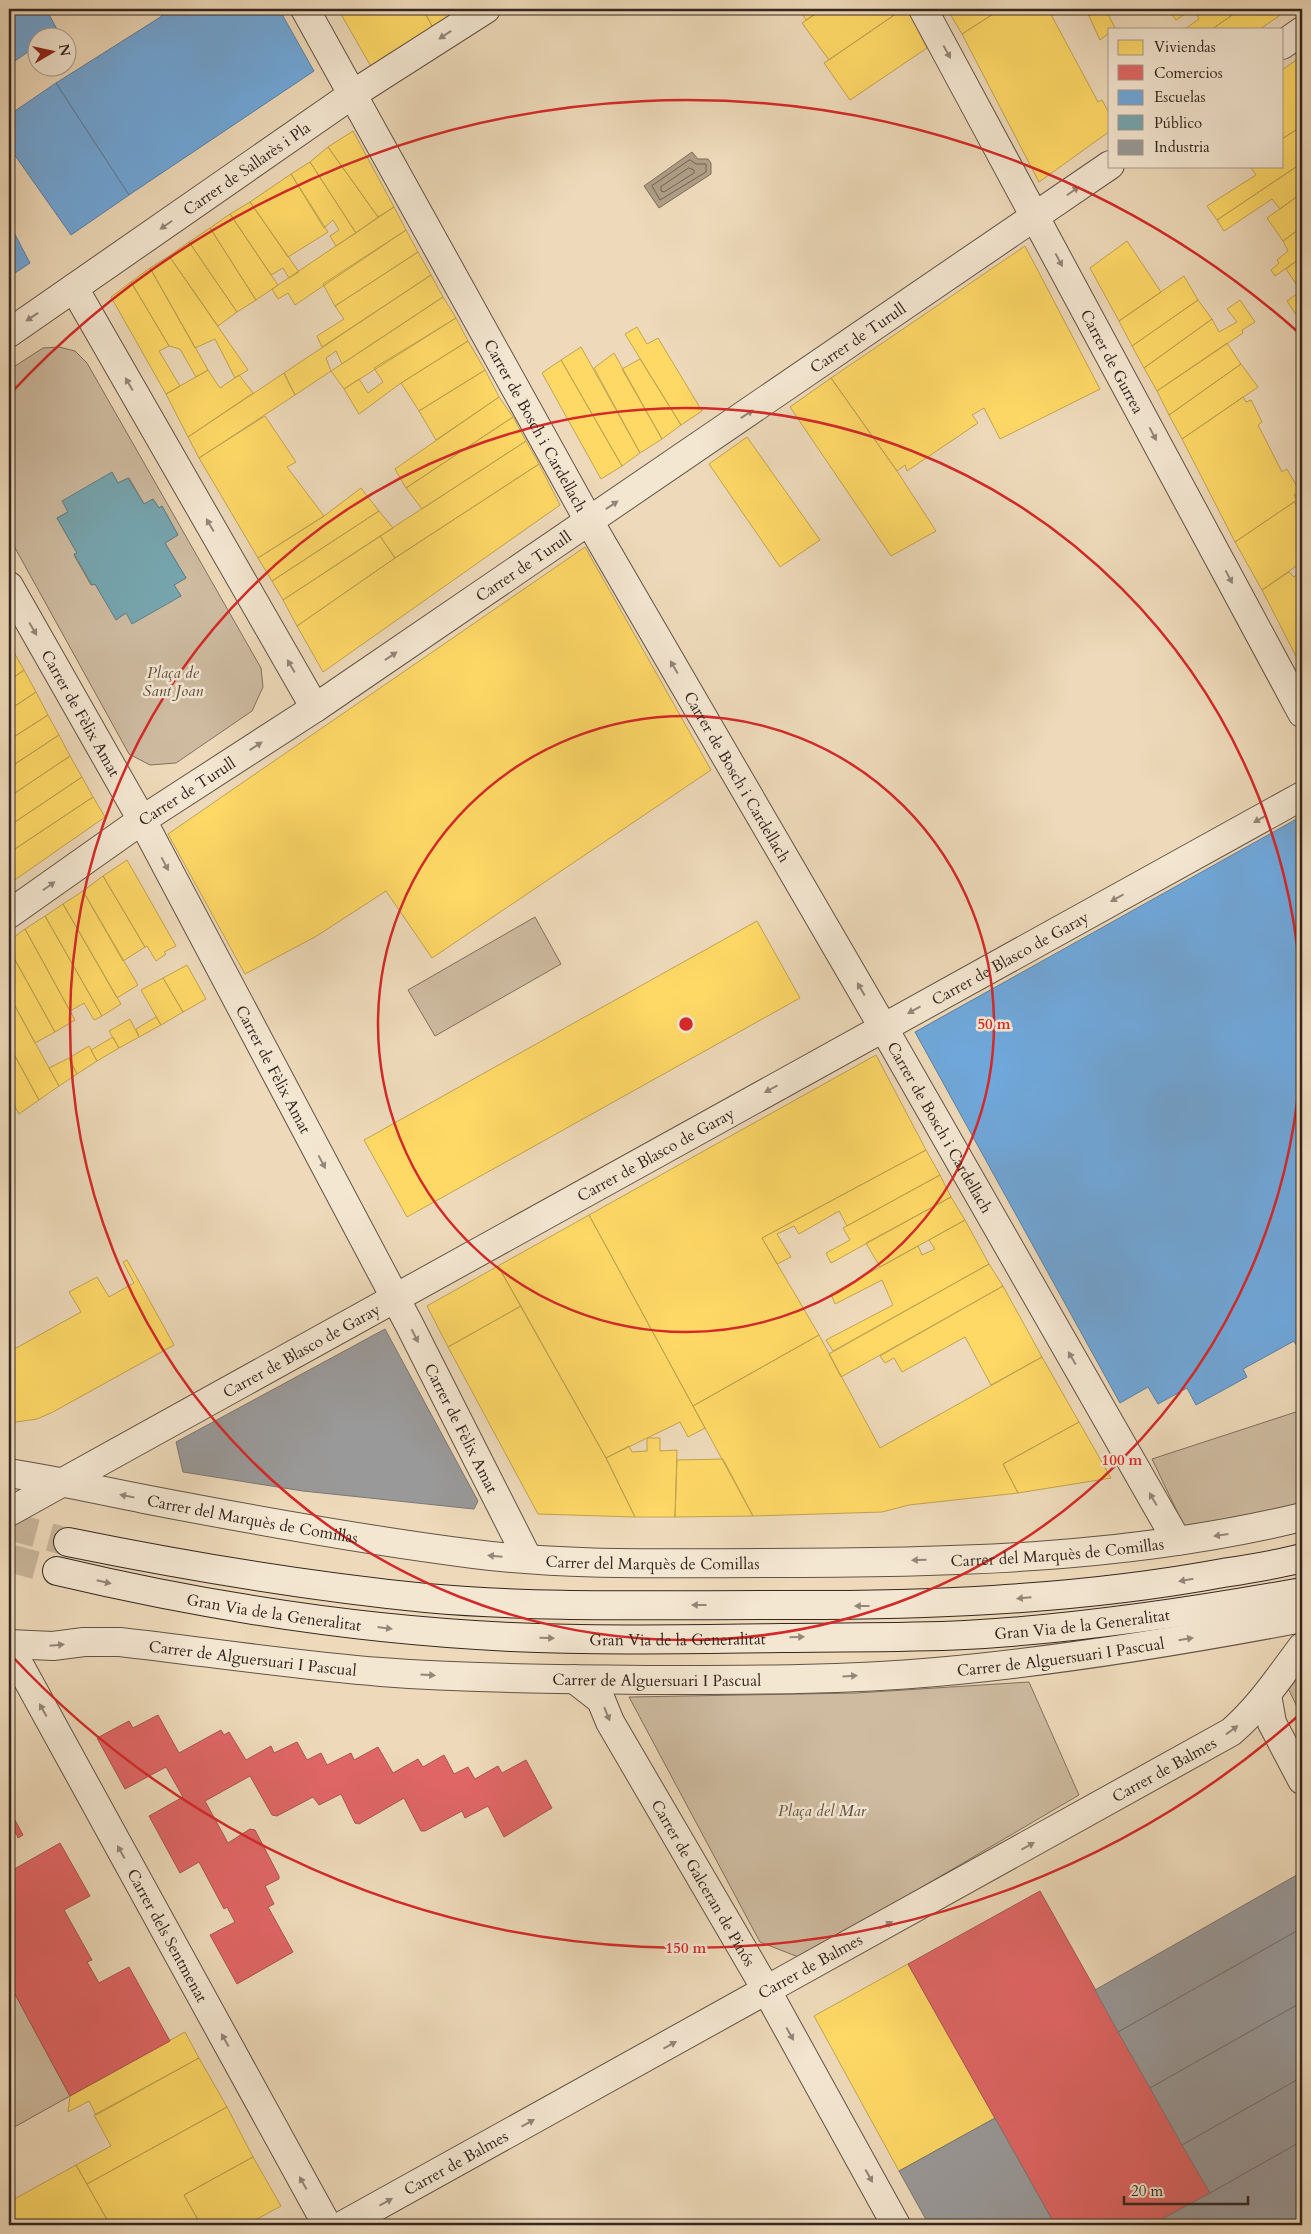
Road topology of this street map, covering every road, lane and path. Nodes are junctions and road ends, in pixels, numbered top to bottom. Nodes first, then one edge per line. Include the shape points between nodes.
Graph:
1 (305, 9) edge
2 (486, 9) edge
3 (923, 9) edge
4 (1302, 31) edge
5 (1284, 44) edge
6 (353, 94) junction
7 (1108, 166) edge
8 (1036, 217) junction
9 (74, 288) junction
10 (9, 333) edge
11 (589, 521) junction
12 (9, 586) edge
13 (315, 708) junction
14 (1302, 713) edge
15 (1302, 796) edge
16 (142, 820) junction
17 (9, 914) edge
18 (883, 1027) junction
19 (395, 1298) junction
20 (9, 1473) edge
21 (64, 1481) junction
22 (9, 1512) edge
23 (1302, 1517) edge
24 (1302, 1523) edge
25 (1249, 1530) junction
26 (1177, 1541) junction
27 (68, 1542) tunnel mouth
28 (1302, 1558) edge
29 (528, 1559) junction
30 (56, 1571) tunnel mouth
31 (1302, 1592) edge
32 (1302, 1618) edge
33 (9, 1645) edge
34 (1302, 1647) edge
35 (574, 1680) junction
36 (1267, 1695) junction
37 (1302, 1780) edge
38 (767, 1991) junction
39 (327, 2225) edge
40 (343, 2225) edge
41 (896, 2225) edge

1 - 6 street, Carrer de Bosch i Cardellach
2 -> 6 street, Carrer de Sallarès i Pla
3 -> 8 street, Carrer de Gurrea
4 - 5 street
6 -> 9 street, Carrer de Sallarès i Pla
6 - 11 street, Carrer de Bosch i Cardellach
8 -> 7 street, Carrer de Turull
11 -> 8 street, Carrer de Turull
8 -> 14 street, Carrer de Gurrea
9 -> 10 street, Carrer de Sallarès i Pla
13 -> 9 street
13 -> 11 street, Carrer de Turull
18 -> 11 street, Carrer de Bosch i Cardellach
12 -> 16 street, Carrer de Fèlix Amat
16 -> 13 street, Carrer de Turull
15 -> 18 street, Carrer de Blasco de Garay
17 -> 16 street, Carrer de Turull
16 -> 19 street, Carrer de Fèlix Amat
18 -> 19 street, Carrer de Blasco de Garay
26 -> 18 street, Carrer de Bosch i Cardellach
19 - 21 street, Carrer de Blasco de Garay
19 -> 29 street, Carrer de Fèlix Amat
20 - 21 street, Carrer del Marquès de Comillas
21 - 22 street, Carrer de Blasco de Garay
29 -> 21 street, Carrer del Marquès de Comillas via 300,1528
23 - 25 street, Carrer del Marquès de Comillas
24 - 25 street
25 -> 26 street, Carrer del Marquès de Comillas
26 -> 29 street, Carrer del Marquès de Comillas via 1017,1558 597,1564
28 -> 27 street, Gran Via de la Generalitat via 1153,1586 982,1601 867,1606 638,1605 428,1598 315,1585
30 -> 31 street, Gran Via de la Generalitat via 119,1586 316,1618 390,1628 541,1638 667,1640 964,1635 1199,1610
35 -> 32 street, Carrer de Alguersuari I Pascual via 770,1680 935,1672 1058,1658
33 -> 35 street, Carrer de Alguersuari I Pascual via 120,1642 378,1672
39 -> 33 street, Carrer dels Sentmenat
34 - 36 street, Carrer de Balmes
35 -> 38 street, Carrer de Galceran de Pinós via 601,1700 610,1722
36 - 37 street via 1272,1723
38 -> 36 street, Carrer de Balmes via 1232,1732
40 -> 38 street, Carrer de Balmes
38 -> 41 street, Carrer de Galceran de Pinós

